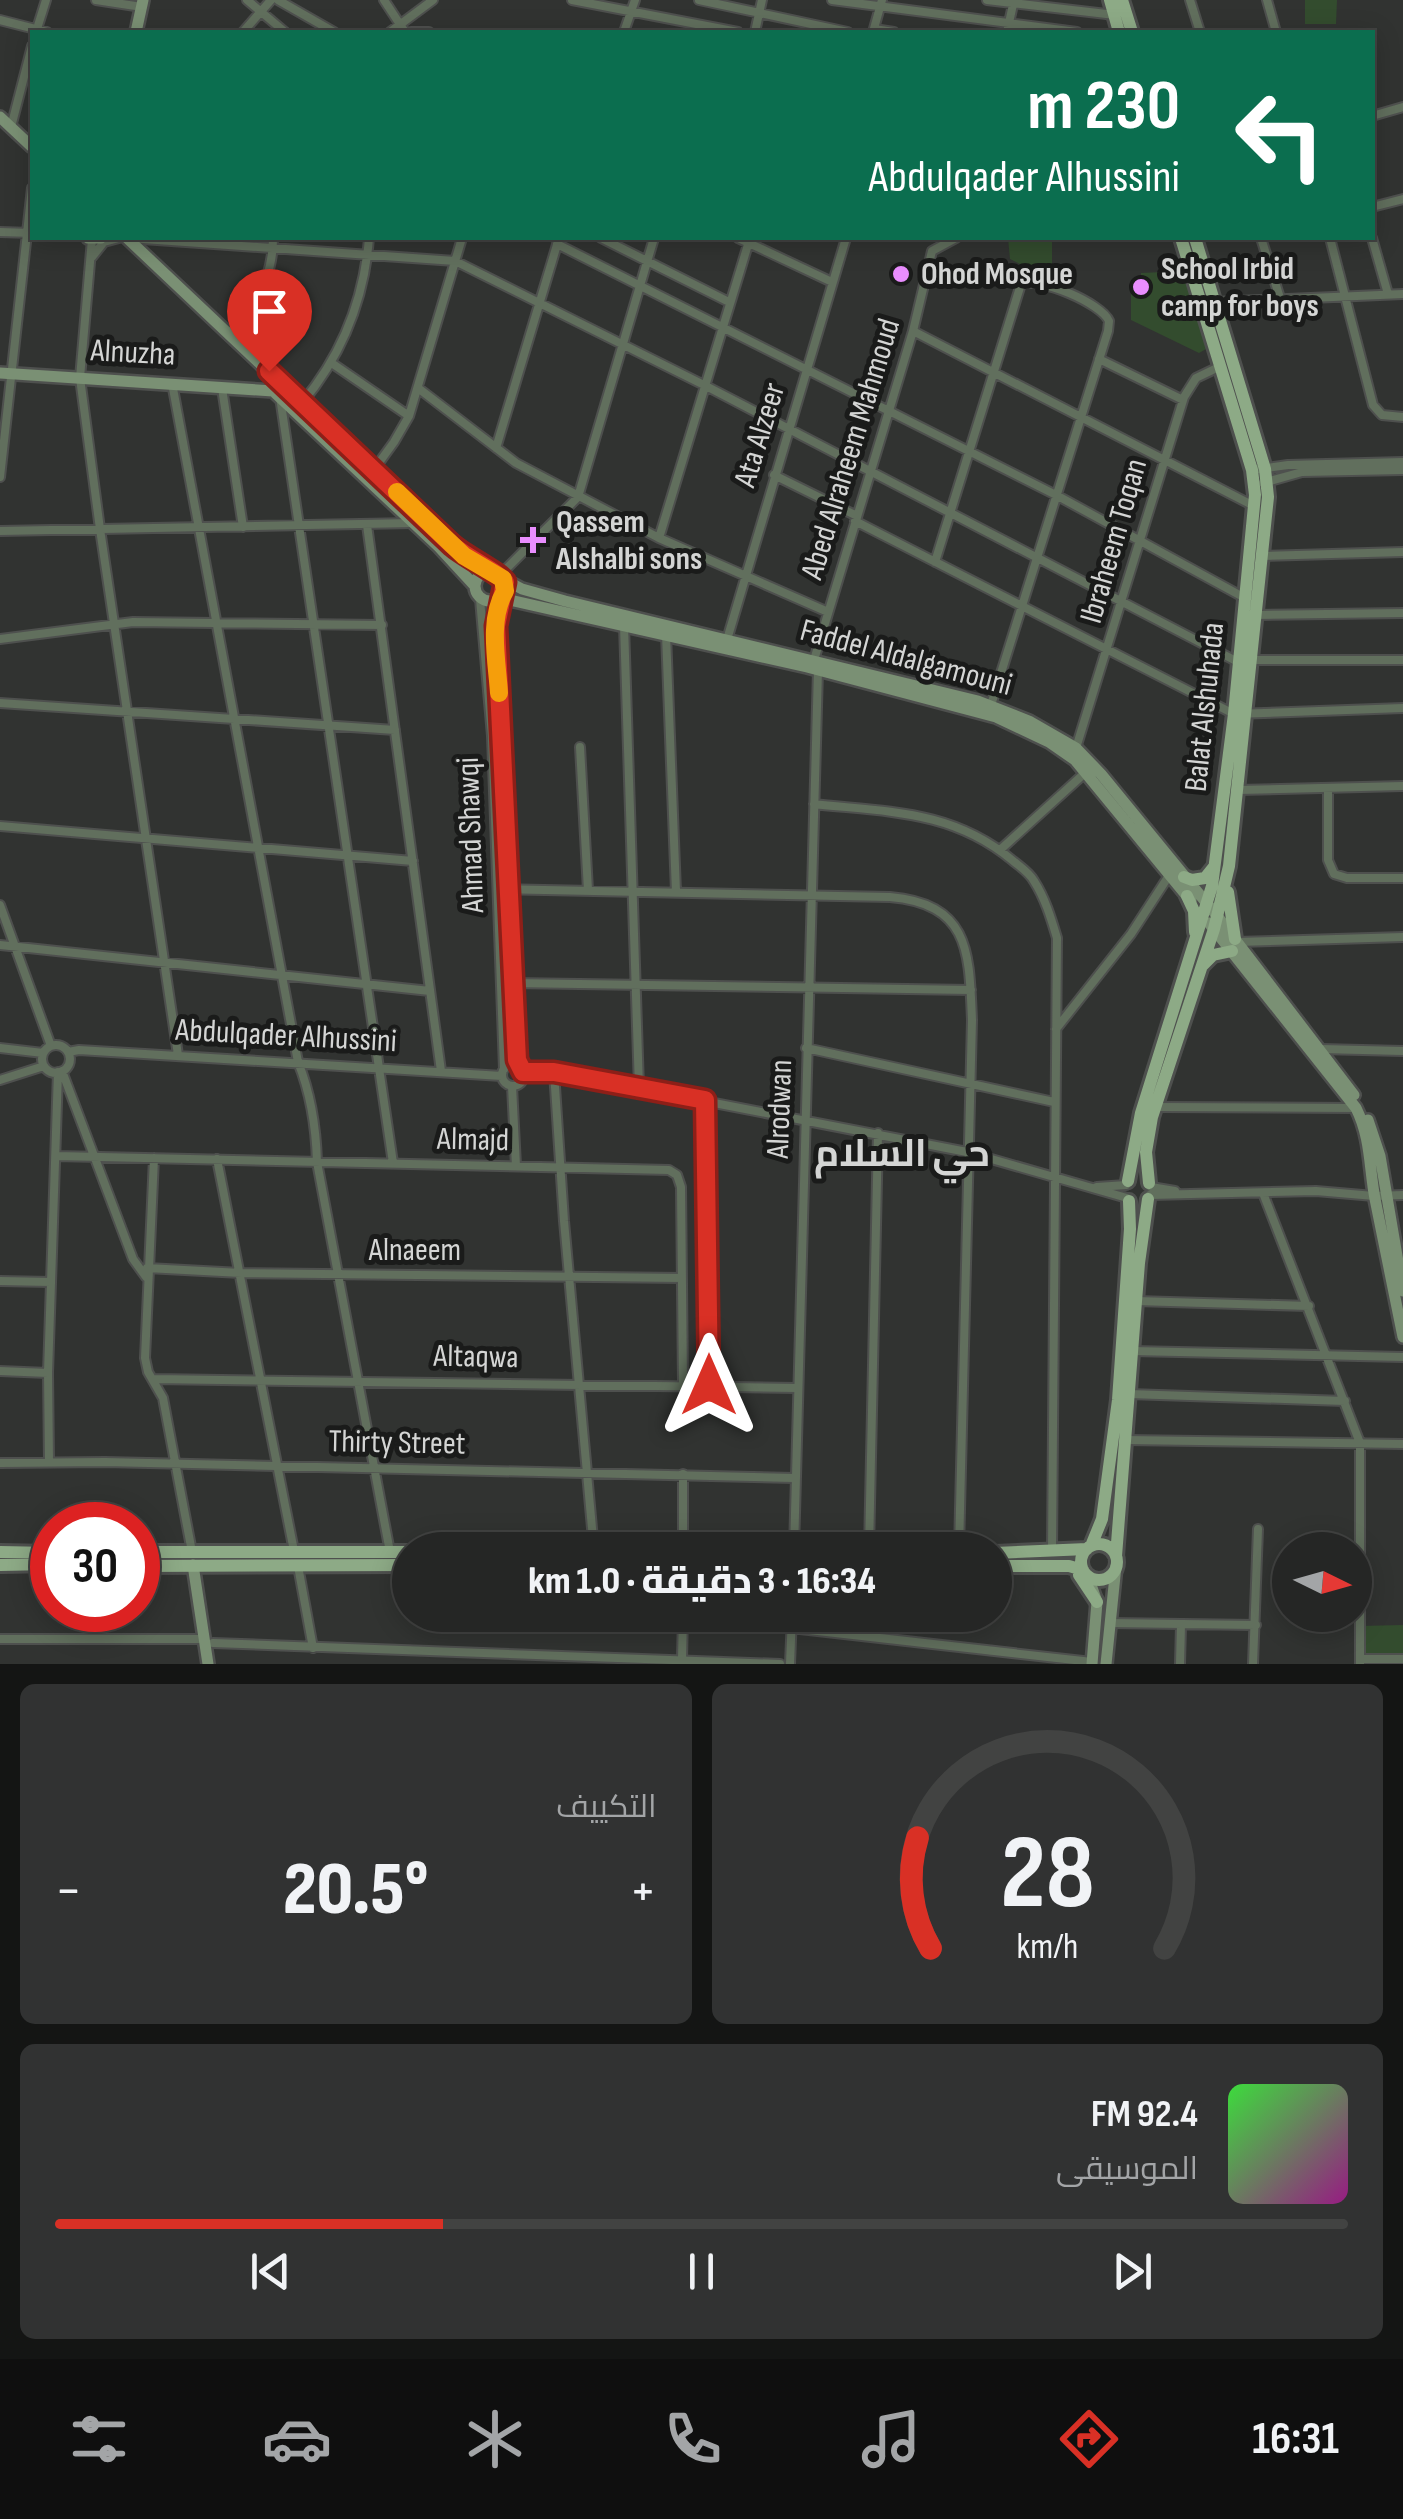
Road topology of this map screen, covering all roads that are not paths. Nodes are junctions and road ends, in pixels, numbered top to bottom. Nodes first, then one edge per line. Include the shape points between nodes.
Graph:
1 (46, 0) edge
2 (96, 0) edge
3 (246, 0) edge
4 (275, 0) edge
5 (384, 0) edge
6 (433, 0) edge
7 (572, 0) edge
8 (635, 0) edge
9 (699, 0) edge
10 (762, 0) edge
11 (832, 0) edge
12 (987, 0) edge
13 (1190, 0) edge
14 (1268, 0) edge
15 (1013, 2) edge
16 (881, 3) edge
17 (142, 4) edge
18 (1121, 4) edge
19 (262, 10) junction
20 (631, 12) junction
21 (759, 12) junction
22 (0, 20) edge
23 (1009, 22) junction
24 (33, 30) edge
25 (36, 30) edge
26 (136, 30) edge
27 (245, 30) edge
28 (283, 30) edge
29 (330, 30) edge
30 (406, 30) edge
31 (624, 30) edge
32 (727, 30) edge
33 (754, 30) edge
34 (839, 30) edge
35 (874, 30) edge
36 (1007, 30) edge
37 (1063, 30) edge
38 (1119, 30) edge
39 (1131, 30) edge
40 (1199, 30) edge
41 (1276, 30) edge
42 (30, 65) edge
43 (20, 100) junction
44 (30, 103) edge
45 (1403, 108) edge
46 (1375, 115) edge
47 (0, 116) edge
48 (12, 127) junction
49 (30, 145) edge
50 (1403, 199) edge
51 (1375, 206) edge
52 (0, 232) edge
53 (29, 233) edge
54 (90, 240) edge
55 (114, 240) edge
56 (127, 240) edge
57 (150, 240) edge
58 (196, 240) edge
59 (369, 240) edge
60 (461, 240) edge
61 (605, 240) edge
62 (653, 240) edge
63 (749, 240) edge
64 (845, 240) edge
65 (952, 240) edge
66 (1182, 240) edge
67 (1196, 240) edge
68 (1263, 240) edge
69 (1331, 240) edge
70 (1373, 240) edge
71 (163, 241) junction
72 (558, 241) edge
73 (273, 242) edge
74 (368, 253) junction
75 (146, 255) junction
76 (90, 260) junction
77 (456, 261) junction
78 (647, 262) junction
79 (832, 282) junction
80 (640, 285) junction
81 (1388, 294) junction
82 (1403, 294) edge
83 (1346, 295) junction
84 (1280, 298) junction
85 (729, 302) junction
86 (1215, 302) junction
87 (538, 303) junction
88 (721, 328) junction
89 (913, 330) junction
90 (227, 334) junction
91 (622, 345) junction
92 (1099, 359) junction
93 (332, 364) junction
94 (1221, 366) junction
95 (806, 368) junction
96 (269, 371) junction
97 (6, 373) edge
98 (994, 374) junction
99 (80, 378) junction
100 (172, 383) junction
101 (704, 385) junction
102 (222, 386) junction
103 (418, 388) junction
104 (264, 389) junction
105 (280, 397) junction
106 (1182, 400) junction
107 (302, 403) junction
108 (888, 413) junction
109 (409, 416) junction
110 (1403, 417) edge
111 (1080, 419) junction
112 (788, 428) junction
113 (496, 448) junction
114 (970, 452) junction
115 (1164, 459) junction
116 (1403, 462) edge
117 (1403, 470) edge
118 (373, 471) junction
119 (871, 472) junction
120 (774, 475) junction
121 (1259, 476) junction
122 (0, 478) edge
123 (1056, 496) junction
124 (578, 497) junction
125 (1254, 506) junction
126 (951, 512) junction
127 (856, 519) junction
128 (414, 523) junction
129 (367, 525) junction
130 (243, 527) junction
131 (298, 527) junction
132 (199, 528) junction
133 (100, 529) junction
134 (0, 531) edge
135 (659, 538) junction
136 (1141, 544) junction
137 (1403, 552) edge
138 (1036, 556) junction
139 (1262, 556) junction
140 (935, 562) junction
141 (497, 575) junction
142 (744, 576) junction
143 (474, 585) junction
144 (480, 598) junction
145 (500, 598) junction
146 (1245, 598) junction
147 (1122, 603) junction
148 (1021, 605) junction
149 (828, 612) junction
150 (1403, 613) edge
151 (1256, 614) junction
152 (217, 622) junction
153 (114, 624) junction
154 (312, 624) junction
155 (624, 624) junction
156 (382, 625) junction
157 (666, 634) junction
158 (0, 639) edge
159 (726, 643) junction
160 (1108, 650) junction
161 (1403, 660) edge
162 (1244, 661) junction
163 (816, 664) junction
164 (0, 702) edge
165 (991, 705) junction
166 (1403, 708) edge
167 (127, 713) junction
168 (1239, 714) junction
169 (236, 720) junction
170 (326, 726) junction
171 (395, 730) junction
172 (580, 747) dead end
173 (1076, 748) junction
174 (1086, 772) junction
175 (1403, 786) edge
176 (1238, 790) junction
177 (1328, 790) junction
178 (814, 804) junction
179 (0, 826) edge
180 (146, 840) junction
181 (259, 849) junction
182 (1000, 850) junction
183 (347, 858) junction
184 (412, 862) junction
185 (1222, 864) junction
186 (1177, 875) junction
187 (1403, 878) edge
188 (503, 889) junction
189 (588, 890) junction
190 (633, 891) junction
191 (676, 892) junction
192 (810, 896) junction
193 (1188, 896) junction
194 (0, 905) edge
195 (1211, 918) junction
196 (1403, 937) edge
197 (1234, 944) junction
198 (0, 945) edge
199 (15, 947) junction
200 (166, 964) junction
201 (1195, 966) junction
202 (282, 977) junction
203 (512, 983) junction
204 (366, 985) junction
205 (636, 985) junction
206 (808, 988) junction
207 (970, 990) junction
208 (430, 991) junction
209 (1056, 1029) junction
210 (51, 1046) junction
211 (0, 1048) edge
212 (806, 1048) junction
213 (1321, 1049) junction
214 (1403, 1050) edge
215 (68, 1052) junction
216 (43, 1053) junction
217 (178, 1055) junction
218 (298, 1062) junction
219 (44, 1066) junction
220 (378, 1066) junction
221 (521, 1069) junction
222 (441, 1071) junction
223 (60, 1072) junction
224 (554, 1072) junction
225 (503, 1073) junction
226 (0, 1080) edge
227 (512, 1086) junction
228 (970, 1086) junction
229 (639, 1088) junction
230 (705, 1100) junction
231 (1054, 1102) junction
232 (1156, 1106) junction
233 (1356, 1108) junction
234 (805, 1118) junction
235 (878, 1133) junction
236 (967, 1152) junction
237 (56, 1156) junction
238 (93, 1156) junction
239 (154, 1158) junction
240 (216, 1159) junction
241 (317, 1162) junction
242 (393, 1163) junction
243 (516, 1166) junction
244 (560, 1167) junction
245 (1054, 1175) junction
246 (1127, 1191) junction
247 (1150, 1191) junction
248 (1263, 1193) junction
249 (1403, 1195) edge
250 (1380, 1196) junction
251 (147, 1272) junction
252 (241, 1273) junction
253 (338, 1274) junction
254 (569, 1276) junction
255 (682, 1278) junction
256 (0, 1281) edge
257 (51, 1282) junction
258 (1403, 1292) edge
259 (1136, 1300) junction
260 (1309, 1306) junction
261 (1403, 1338) edge
262 (1132, 1351) junction
263 (1403, 1356) edge
264 (1328, 1357) junction
265 (0, 1372) edge
266 (48, 1373) junction
267 (154, 1378) junction
268 (259, 1380) junction
269 (356, 1382) junction
270 (682, 1384) junction
271 (579, 1385) junction
272 (709, 1385) junction
273 (797, 1388) junction
274 (1129, 1394) junction
275 (1345, 1401) junction
276 (1125, 1440) junction
277 (1360, 1443) junction
278 (1403, 1444) edge
279 (49, 1462) junction
280 (0, 1463) edge
281 (174, 1464) junction
282 (276, 1465) junction
283 (374, 1468) junction
284 (587, 1472) junction
285 (682, 1474) junction
286 (794, 1478) junction
287 (1100, 1529) junction
288 (1258, 1529) dead end
289 (592, 1532) edge
290 (682, 1532) edge
291 (794, 1532) edge
292 (868, 1532) edge
293 (960, 1532) edge
294 (1116, 1535) junction
295 (1089, 1548) junction
296 (294, 1551) junction
297 (0, 1552) edge
298 (390, 1552) joint
299 (1052, 1552) junction
300 (1012, 1553) edge
301 (160, 1555) edge
302 (30, 1556) edge
303 (319, 1559) junction
304 (1116, 1560) junction
305 (30, 1561) edge
306 (196, 1561) junction
307 (160, 1564) edge
308 (392, 1564) edge
309 (0, 1565) edge
310 (298, 1566) junction
311 (1012, 1566) edge
312 (1078, 1566) junction
313 (1097, 1602) junction
314 (1109, 1623) junction
315 (1182, 1625) junction
316 (1256, 1625) junction
317 (683, 1632) edge
318 (791, 1632) edge
319 (825, 1632) edge
320 (0, 1639) edge
321 (209, 1641) junction
322 (313, 1648) junction
323 (356, 1651) junction
324 (459, 1652) junction
325 (682, 1659) junction
326 (1403, 1659) edge
327 (639, 1660) edge
328 (1360, 1661) edge
329 (1092, 1663) edge
330 (208, 1664) edge
331 (216, 1664) edge
332 (355, 1664) edge
333 (458, 1664) edge
334 (780, 1664) edge
335 (790, 1664) edge
336 (1106, 1664) edge
337 (1180, 1664) edge
338 (1253, 1664) edge

1 - 25 street
2 - 17 street
3 - 19 street
4 - 19 street
4 - 29 street
5 - 30 street
6 - 30 street
7 - 20 street
8 - 20 street
9 - 21 street
10 - 21 street
11 - 16 street
12 - 15 street
13 - 40 street
14 - 41 street
15 - 18 street
15 - 23 street
16 - 23 street
16 - 35 street
17 - 26 main road
18 - 38 main road
18 - 39 main road
19 - 27 street
19 - 28 street
20 - 31 street
20 - 32 street
21 - 33 street
21 - 34 street
22 - 24 street
23 - 36 street
23 - 37 street
42 - 43 street
43 - 44 street
43 - 48 street
45 - 46 street
47 - 48 main road
48 - 49 main road
50 - 51 street
52 - 53 street
53 - 97 street
54 - 76 street
55 - 76 street
56 - 75 main road, Faddel Aldalgamouni
57 - 71 street
58 - 71 street
58 - 73 street
59 - 74 street
60 - 77 street
61 - 78 street
62 - 78 street
63 - 79 street
63 - 85 street
64 - 79 street, Ata Alzeer
65 - 89 street, Abed Alraheem Mahmoud via 932,251
66 - 94 main road, Balat Alshuhada
67 - 86 main road
68 - 84 street
69 - 83 street
70 - 81 street
71 - 75 street
72 - 80 street
72 - 87 street
73 - 74 street
73 - 90 street via 260,296
74 - 77 street
74 - 93 street via 355,310
75 - 90 main road, Faddel Aldalgamouni
76 - 99 street
77 - 87 street
77 - 103 street
78 - 80 street
78 - 85 street
79 - 95 street, Ata Alzeer
80 - 88 street
80 - 91 street
81 - 82 street
81 - 83 street
83 - 84 street
83 - 110 street via 1376,412
84 - 86 street
85 - 88 street
86 - 121 main road
87 - 91 street
87 - 113 street
88 - 95 street
88 - 101 street
89 - 98 street
89 - 108 street, Abed Alraheem Mahmoud
90 - 96 main road, Faddel Aldalgamouni
91 - 101 street
91 - 124 street
92 - 98 street via 1107,315 1036,281 1025,282
92 - 106 street
92 - 111 street
93 - 107 street
93 - 109 street
94 - 106 street via 1196,378
94 - 121 main road, Balat Alshuhada
95 - 108 street
95 - 112 street, Ata Alzeer
96 - 104 main road via 272,382
96 - 107 main road, Faddel Aldalgamouni
97 - 99 main road, Alnuzha
97 - 122 street
98 - 111 street
98 - 114 street
99 - 100 main road, Alnuzha
99 - 133 street
100 - 102 main road, Alnuzha
100 - 132 street
101 - 112 street
101 - 135 street
102 - 104 main road, Alnuzha
102 - 130 street
103 - 109 street
103 - 113 street
104 - 105 main road
105 - 128 main road
105 - 131 street
106 - 115 street, Ibraheem Toqan
107 - 118 main road, Faddel Aldalgamouni
108 - 114 street
108 - 119 street, Abed Alraheem Mahmoud
109 - 118 street
111 - 115 street
111 - 123 street
112 - 119 street
112 - 120 street, Ata Alzeer
113 - 124 street
114 - 123 street
114 - 126 street
115 - 125 street
115 - 136 street, Ibraheem Toqan
116 - 121 street
117 - 121 street
118 - 141 main road, Faddel Aldalgamouni via 452,545
119 - 126 street
119 - 127 street, Abed Alraheem Mahmoud
120 - 127 street
120 - 142 street, Ata Alzeer
121 - 125 main road, Balat Alshuhada
121 - 139 main road
123 - 136 street
123 - 138 street
124 - 135 street
124 - 141 street
125 - 146 main road, Balat Alshuhada
126 - 138 street
126 - 140 street
127 - 140 street
127 - 149 street, Abed Alraheem Mahmoud
128 - 129 street
128 - 143 main road
129 - 131 street
129 - 156 street
130 - 131 street
130 - 132 street
131 - 154 street
132 - 133 street
132 - 152 street
133 - 134 street
133 - 153 street
135 - 142 street
136 - 146 street
136 - 147 street, Ibraheem Toqan
137 - 139 street
138 - 147 street
138 - 148 street
139 - 151 main road
140 - 148 street
141 - 143 main road via 479,576
141 - 145 main road via 505,591
141 - 159 main road, Faddel Aldalgamouni via 526,591
142 - 149 street
142 - 159 street, Ata Alzeer
143 - 144 main road
144 - 145 main road
144 - 188 street, Ahmad Shawqi
145 - 155 main road, Faddel Aldalgamouni
145 - 188 street, Ahmad Shawqi
146 - 162 main road, Balat Alshuhada
147 - 160 street, Ibraheem Toqan
147 - 162 street
148 - 160 street
148 - 165 street
149 - 163 street, Abed Alraheem Mahmoud
150 - 151 street
151 - 162 main road
152 - 153 street
152 - 154 street
152 - 169 street
153 - 158 street
153 - 167 street
154 - 156 street
154 - 170 street
155 - 157 main road, Faddel Aldalgamouni
155 - 190 street
156 - 171 street
157 - 159 main road, Faddel Aldalgamouni
157 - 191 street
159 - 163 main road, Faddel Aldalgamouni
160 - 168 street
160 - 173 street, Ibraheem Toqan
161 - 162 street
162 - 168 main road, Balat Alshuhada
163 - 165 main road, Faddel Aldalgamouni
163 - 174 main road, Faddel Aldalgamouni via 996,717 1049,742
163 - 178 street, Alrodwan
164 - 167 street
165 - 173 main road, Faddel Aldalgamouni
166 - 168 street
167 - 169 street
167 - 180 street
168 - 176 main road
168 - 185 main road, Balat Alshuhada
169 - 170 street
169 - 181 street
170 - 171 street
170 - 183 street
171 - 184 street
172 - 189 street
173 - 186 main road, Faddel Aldalgamouni
174 - 182 street
174 - 186 main road, Faddel Aldalgamouni
175 - 177 street
176 - 177 street
176 - 185 main road
177 - 187 street via 1334,874
178 - 182 street via 927,816
178 - 192 street, Alrodwan
179 - 180 street
180 - 181 street
180 - 200 street
181 - 183 street
181 - 202 street
182 - 209 street via 1032,876 1046,902 1057,938
183 - 184 street
183 - 204 street
184 - 208 street
185 - 186 main road via 1205,878
185 - 195 main road, Balat Alshuhada
185 - 197 main road
186 - 193 main road, Faddel Aldalgamouni
186 - 195 main road, Faddel Aldalgamouni
186 - 209 street
188 - 189 street
188 - 203 street, Ahmad Shawqi
188 - 225 street, Ahmad Shawqi
189 - 190 street
190 - 191 street
190 - 205 street
191 - 192 street
192 - 206 street, Alrodwan
192 - 207 street via 890,896 936,908 957,930
193 - 195 main road, Faddel Aldalgamouni
193 - 201 main road
194 - 199 street
195 - 197 main road
195 - 201 main road, Balat Alshuhada
196 - 197 street
197 - 201 main road
197 - 213 main road
197 - 233 main road
198 - 199 street
199 - 200 street
199 - 210 street
200 - 202 street
200 - 217 street
201 - 232 main road
201 - 246 main road, Balat Alshuhada via 1141,1113
202 - 204 street
202 - 218 street
203 - 205 street
203 - 221 street, Ahmad Shawqi
204 - 208 street
204 - 220 street
205 - 206 street
205 - 229 street
206 - 207 street
206 - 212 street, Alrodwan
207 - 228 street
208 - 222 street
209 - 231 street
210 - 215 street
210 - 216 street
211 - 216 street
212 - 228 street
212 - 234 street, Alrodwan
213 - 214 street
213 - 250 main road via 1375,1132
215 - 217 street, Abdulqader Alhussini
215 - 223 street
216 - 219 street
217 - 218 street, Abdulqader Alhussini
218 - 220 street, Abdulqader Alhussini
218 - 241 street
219 - 223 street
219 - 226 street
220 - 222 street, Abdulqader Alhussini
220 - 242 street
221 - 224 street
221 - 225 street via 509,1065
221 - 227 street via 521,1082
222 - 225 street, Abdulqader Alhussini
223 - 237 street
223 - 238 street
224 - 229 street
224 - 244 street
225 - 227 street
227 - 243 street
228 - 231 street
228 - 236 street
229 - 230 street
230 - 234 street
230 - 272 street
231 - 245 street
232 - 233 street
232 - 247 main road via 1146,1152
233 - 250 main road
234 - 235 street
234 - 273 street, Alrodwan
235 - 236 street
235 - 292 street
236 - 245 street
236 - 293 street
237 - 238 street, Almajd
237 - 257 street
238 - 239 street, Almajd
238 - 251 street via 133,1259
239 - 240 street, Almajd
239 - 251 street
240 - 241 street, Almajd
240 - 252 street
241 - 242 street, Almajd
241 - 253 street
242 - 243 street, Almajd
243 - 244 street, Almajd
244 - 254 street
244 - 255 street, Almajd via 674,1173 681,1187
245 - 246 street
245 - 299 street
246 - 247 main road via 1141,1204
246 - 247 main road via 1136,1177
246 - 287 main road, Balat Alshuhada via 1120,1379
247 - 248 street
247 - 259 main road
248 - 250 street
248 - 260 street
249 - 250 street
250 - 258 main road
250 - 261 main road
251 - 252 street, Alnaeem
251 - 267 street via 144,1358
252 - 253 street, Alnaeem
252 - 268 street
253 - 254 street, Alnaeem
253 - 269 street
254 - 255 street, Alnaeem
254 - 271 street
255 - 270 street, Almajd
256 - 257 street
257 - 266 street
259 - 260 street
259 - 262 main road
260 - 264 street
262 - 264 street
262 - 274 main road
263 - 264 street
264 - 275 street
265 - 266 street
266 - 279 street
267 - 268 street, Altaqwa
267 - 281 street
268 - 269 street, Altaqwa
268 - 282 street
269 - 271 street, Altaqwa
269 - 283 street
270 - 271 street, Altaqwa
270 - 272 street, Altaqwa
271 - 284 street
272 - 273 street, Altaqwa
273 - 286 street, Alrodwan
274 - 275 street
274 - 276 main road
275 - 277 street
276 - 277 street
276 - 294 main road
277 - 278 street
277 - 328 street
279 - 280 street, Thirty Street
279 - 281 street, Thirty Street
281 - 282 street, Thirty Street
281 - 306 street
282 - 283 street, Thirty Street
282 - 296 street
283 - 284 street, Thirty Street
283 - 298 street
284 - 285 street, Thirty Street
284 - 289 street
285 - 286 street, Thirty Street
285 - 290 street
286 - 291 street, Alrodwan
287 - 294 main road
287 - 295 main road, Balat Alshuhada
288 - 316 street
294 - 304 main road
295 - 304 main road via 1105,1545
295 - 312 main road
295 - 312 main road
296 - 303 main road
296 - 306 main road
297 - 302 main road
298 - 303 main road
299 - 300 main road
299 - 312 main road
301 - 306 main road
303 - 308 main road
303 - 310 main road
304 - 312 main road via 1102,1579
304 - 314 main road
305 - 309 main road
306 - 307 main road
306 - 310 main road
306 - 321 main road
310 - 322 street
311 - 312 main road
312 - 313 main road
312 - 313 main road
313 - 329 main road
314 - 315 street
314 - 336 main road
315 - 316 street
315 - 337 street
316 - 338 street
317 - 325 street
318 - 335 street
319 - 329 street
320 - 321 street
321 - 322 street
321 - 330 main road
321 - 331 main road
322 - 323 street
323 - 324 street
323 - 332 street
324 - 327 street
324 - 333 street
325 - 327 street
325 - 334 street
326 - 328 street

